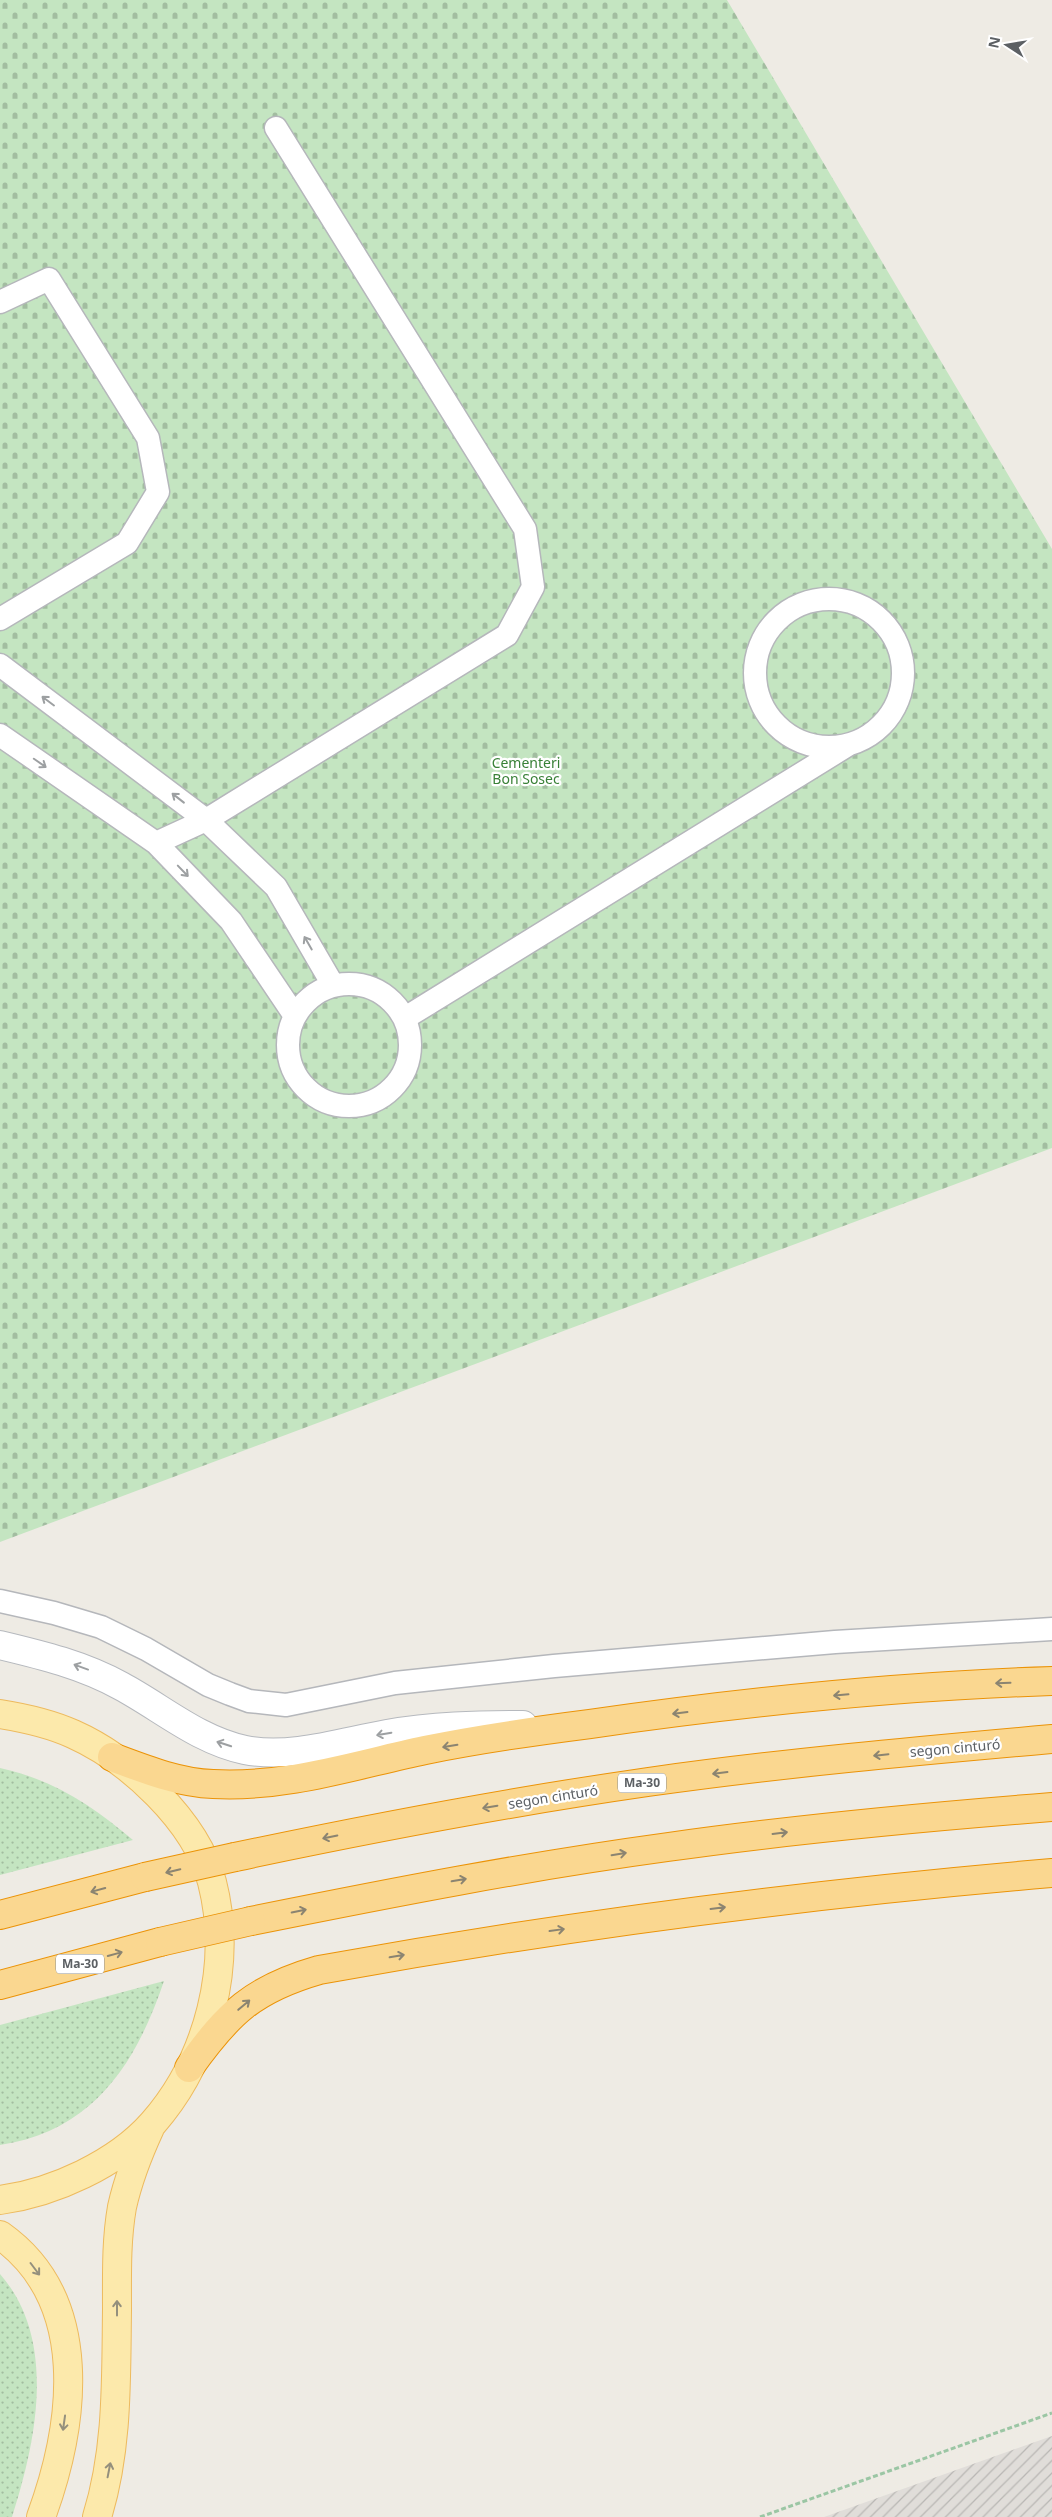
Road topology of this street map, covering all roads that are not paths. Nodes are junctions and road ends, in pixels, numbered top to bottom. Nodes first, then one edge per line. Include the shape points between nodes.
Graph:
1 (276, 128) dead end
2 (0, 302) edge
3 (0, 619) edge
4 (0, 665) edge
5 (0, 735) edge
6 (848, 745) junction
7 (206, 820) junction
8 (156, 843) junction
9 (333, 985) junction
10 (295, 1016) junction
11 (405, 1018) junction
12 (0, 1601) edge
13 (1052, 1629) edge
14 (0, 1645) edge
15 (1052, 1681) edge
16 (0, 1706) edge
17 (0, 1714) edge
18 (33, 1720) junction
19 (589, 1724) junction
20 (1052, 1740) edge
21 (112, 1757) junction
22 (1052, 1807) edge
23 (1052, 1873) edge
24 (0, 1915) edge
25 (0, 1985) edge
26 (189, 2068) junction
27 (152, 2124) junction
28 (0, 2200) edge
29 (0, 2235) edge
30 (41, 2517) edge
31 (97, 2517) edge

1 - 7 lane via 525,529 533,587 507,635
2 - 3 lane via 49,279 148,438 158,492 127,543
7 -> 4 lane
5 -> 8 lane
6 - 6 lane via 870,736 888,720 900,698 904,675 901,651 890,629 873,612 851,601 828,598 803,603 781,615 764,635 756,659 755,684 763,708 778,728 800,742 824,748
6 - 11 lane
7 - 8 lane
9 -> 7 lane via 276,887
8 -> 10 lane via 232,921
9 - 10 lane via 305,1002
9 - 11 lane via 350,983 382,992
10 - 11 lane via 288,1036 288,1057 296,1077 310,1092 328,1103 348,1107 368,1104 387,1094 401,1078 410,1059 411,1038
12 - 13 lane via 101,1627 208,1685 249,1701 286,1705 395,1683 554,1666 835,1642
19 -> 14 street via 451,1726 293,1751 246,1750 202,1735 106,1678 61,1660
15 -> 19 highway via 797,1699
16 - 18 street
17 - 18 main road
18 - 21 main road via 74,1734
19 -> 21 highway via 426,1750 255,1785 210,1784 170,1776
20 -> 24 highway, segon cinturó / Ma-30, bridge via 788,1764 648,1782 382,1827 145,1877
21 - 26 main road via 164,1802 186,1828 212,1880 220,1940 219,1972 206,2028
25 -> 22 highway, Ma-30, bridge via 252,1921 523,1869 668,1846
26 -> 23 highway via 226,2020 247,2001 290,1978 319,1970 666,1914
26 - 27 main road
27 - 28 main road via 92,2169 54,2187
31 -> 27 main road via 114,2441 116,2263 122,2207
29 -> 30 main road via 26,2256 53,2296 62,2318 67,2346 68,2381 61,2442

